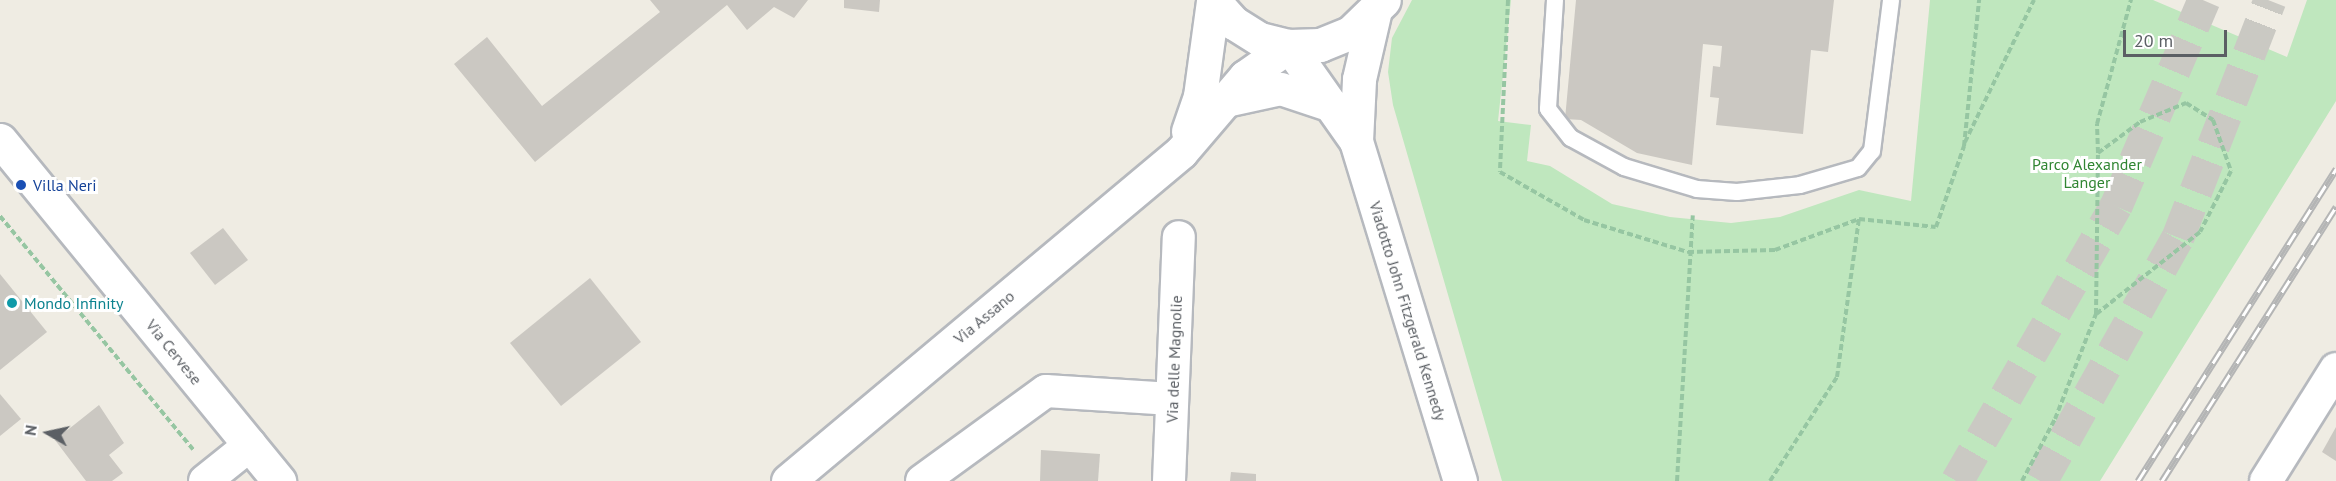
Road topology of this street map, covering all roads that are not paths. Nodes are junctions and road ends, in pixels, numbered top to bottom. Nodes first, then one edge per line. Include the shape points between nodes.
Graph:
1 (1213, 0) edge
2 (1555, 0) edge
3 (1891, 0) edge
4 (1379, 7) edge
5 (1289, 46) junction
6 (1221, 102) junction
7 (1335, 107) junction
8 (0, 140) edge
9 (1356, 141) junction
10 (1180, 152) junction
11 (1179, 237) dead end
12 (2336, 369) edge
13 (1172, 399) junction
14 (250, 445) junction
15 (210, 477) edge
16 (279, 481) edge
17 (788, 481) edge
18 (922, 481) edge
19 (1169, 481) edge
20 (1460, 481) edge
21 (2266, 481) edge

1 - 5 street via 1234,23 1260,39
1 - 10 street via 1200,96
2 - 3 lane via 1548,109 1572,138 1624,167 1697,189 1737,192 1800,184 1858,168 1872,151
4 - 5 street via 1350,33 1320,45
4 - 9 street, Viadotto John Fitzgerald Kennedy via 1362,57
5 - 6 street, Via Assano
5 - 7 street, Viadotto John Fitzgerald Kennedy
6 - 7 street via 1281,89
6 - 10 street, Via Assano
7 - 9 street, Viadotto John Fitzgerald Kennedy
8 - 14 street, Via Cervese
9 - 20 street, Viadotto John Fitzgerald Kennedy
10 - 17 street, Via Assano
11 - 13 street, Via delle Magnolie
12 - 21 street
13 - 18 street via 1046,391
13 - 19 street, Via delle Magnolie
14 - 15 street
14 - 16 street, Via Cervese

